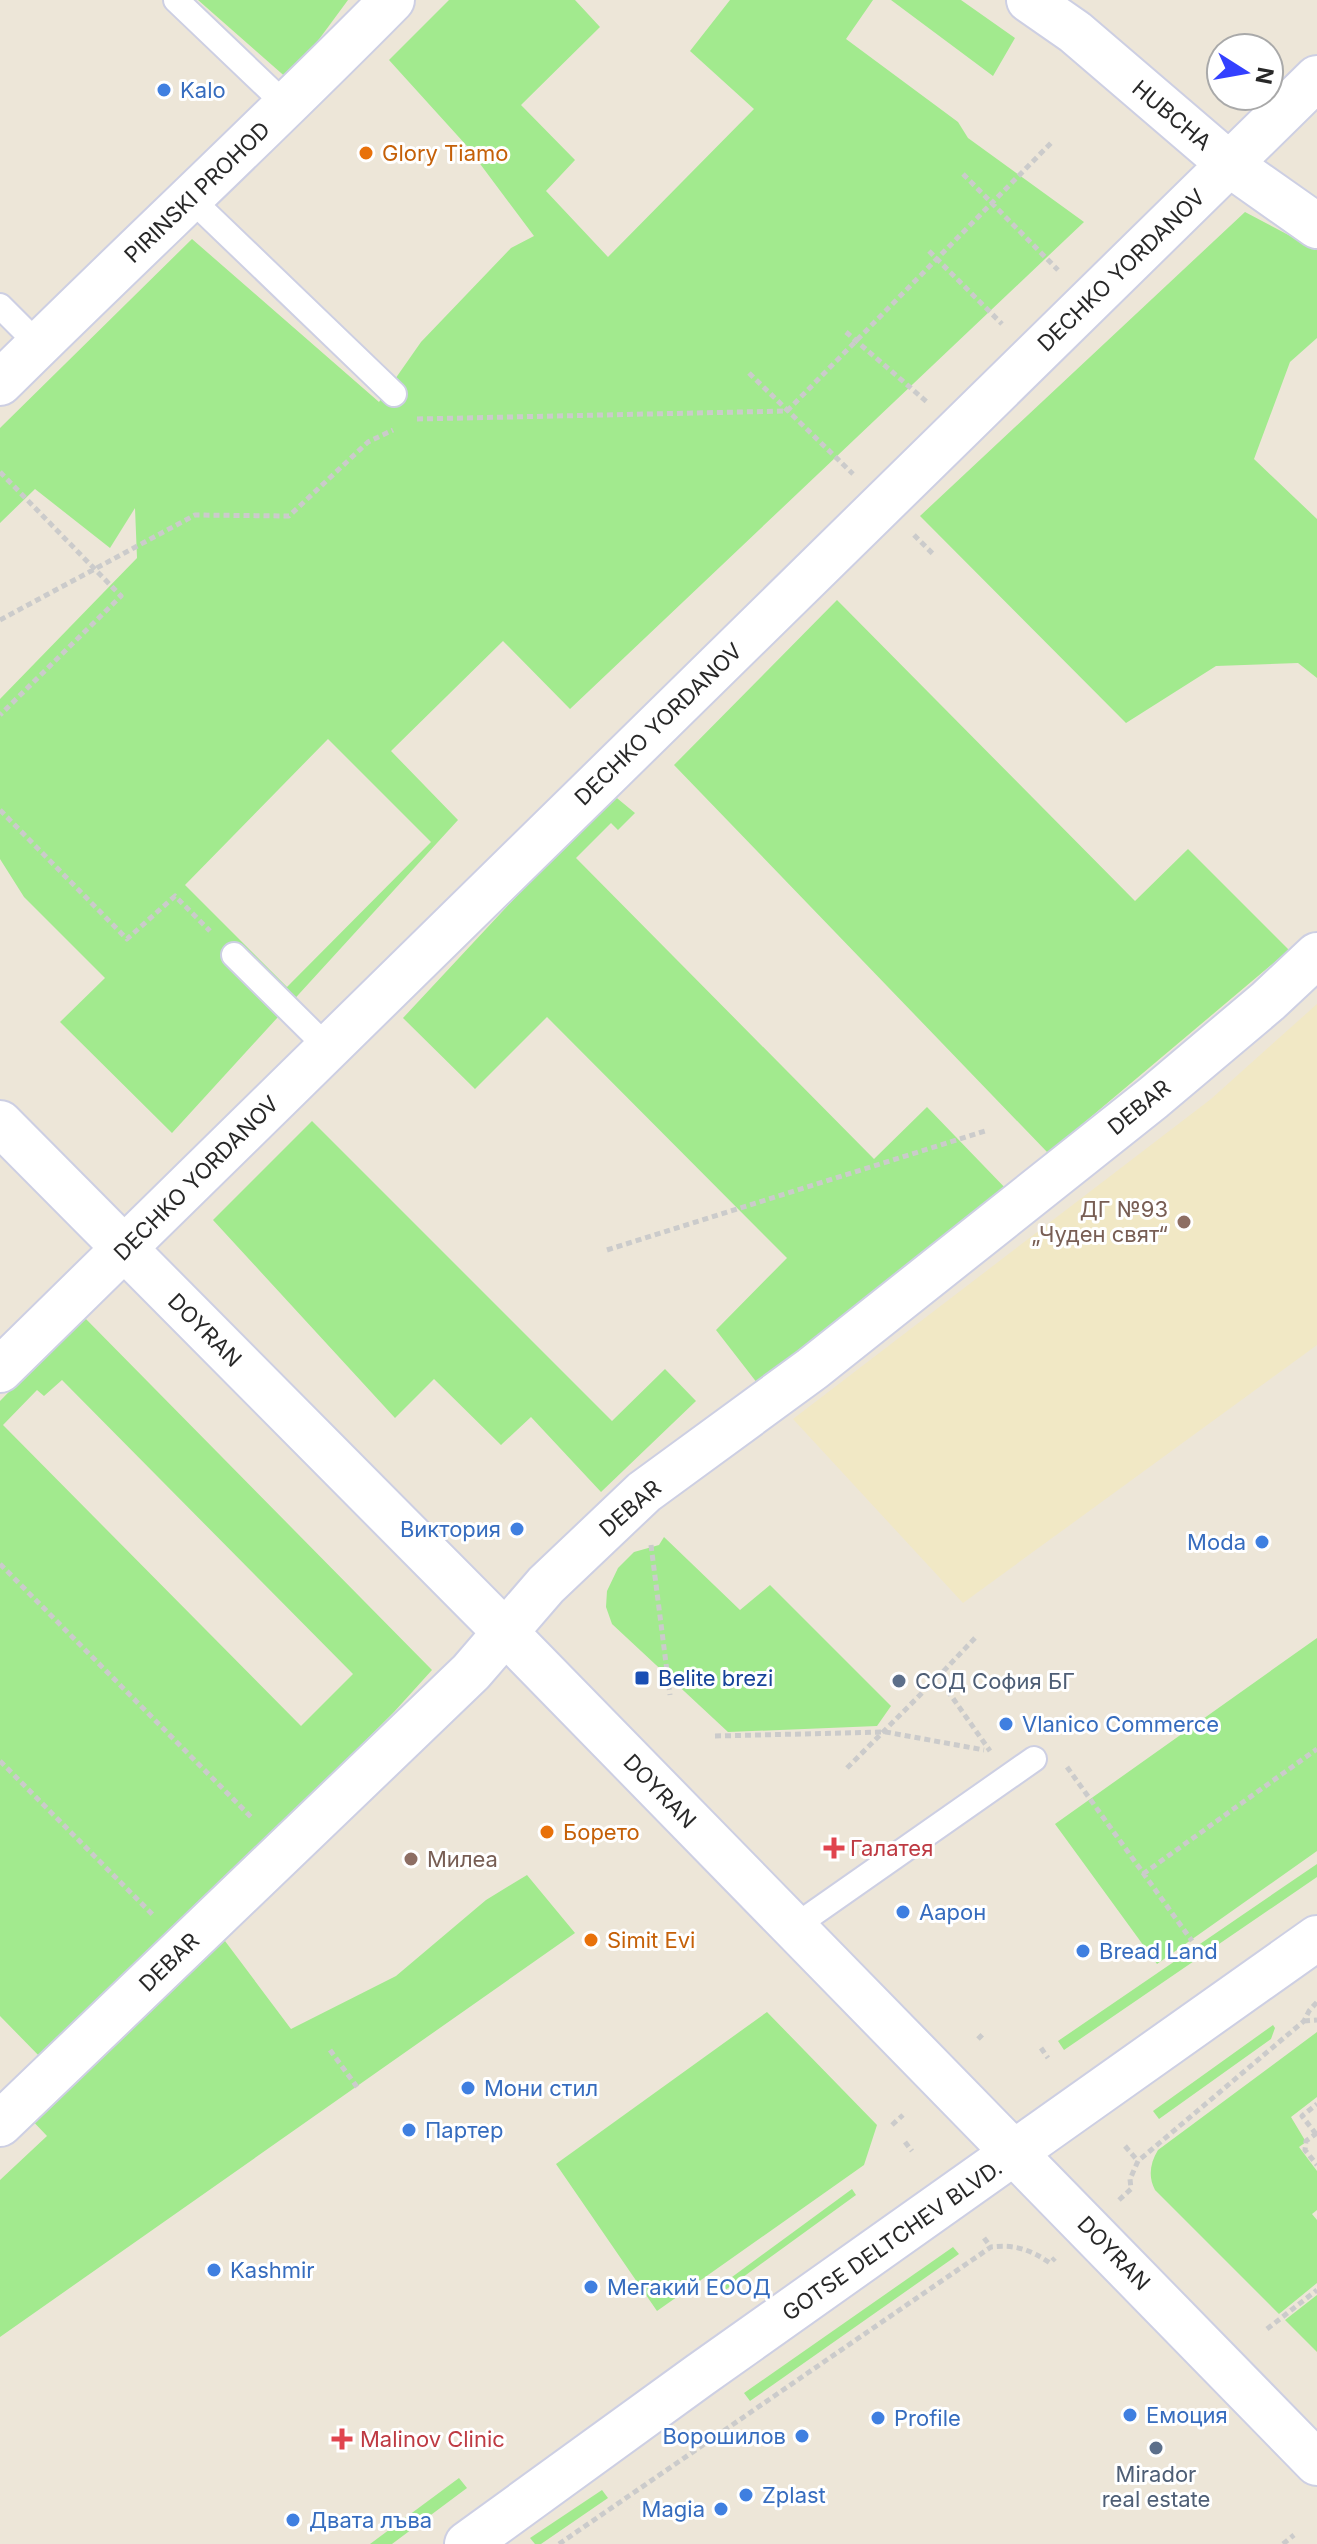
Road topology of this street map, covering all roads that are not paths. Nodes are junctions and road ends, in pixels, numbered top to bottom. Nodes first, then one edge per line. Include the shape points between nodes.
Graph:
1 (176, 0) edge
2 (392, 0) edge
3 (1029, 0) edge
4 (1317, 78) edge
5 (287, 106) junction
6 (1229, 164) junction
7 (189, 197) junction
8 (1317, 226) edge
9 (0, 306) edge
10 (39, 345) junction
11 (0, 383) edge
12 (394, 394) dead end
13 (234, 955) road end
14 (1317, 955) edge
15 (328, 1048) junction
16 (0, 1123) edge
17 (124, 1249) junction
18 (0, 1370) edge
19 (506, 1633) junction
20 (1034, 1759) road end
21 (794, 1927) junction
22 (1317, 1938) edge
23 (0, 2124) edge
24 (1017, 2152) junction
25 (1317, 2463) edge
26 (467, 2544) edge

1 - 5 lane
2 - 5 street, PIRINSKI PROHOD
3 - 6 street, HUBCHA via 1075,32
4 - 6 street, DECHKO YORDANOV
5 - 7 street, PIRINSKI PROHOD
6 - 8 street, HUBCHA
6 - 15 street, DECHKO YORDANOV
7 - 10 street, PIRINSKI PROHOD
7 - 12 lane
9 - 10 lane
10 - 11 street, PIRINSKI PROHOD
13 - 15 lane
14 - 19 street, DEBAR via 1153,1098 812,1369 644,1492 546,1585
15 - 17 street, DECHKO YORDANOV
16 - 17 street, DOYRAN
17 - 18 street, DECHKO YORDANOV
17 - 19 street, DOYRAN
19 - 21 street, DOYRAN
19 - 23 street, DEBAR
20 - 21 lane
21 - 24 street, DOYRAN
22 - 24 street, GOTSE DELTCHEV BLVD.
24 - 25 street, DOYRAN
24 - 26 street, GOTSE DELTCHEV BLVD.

